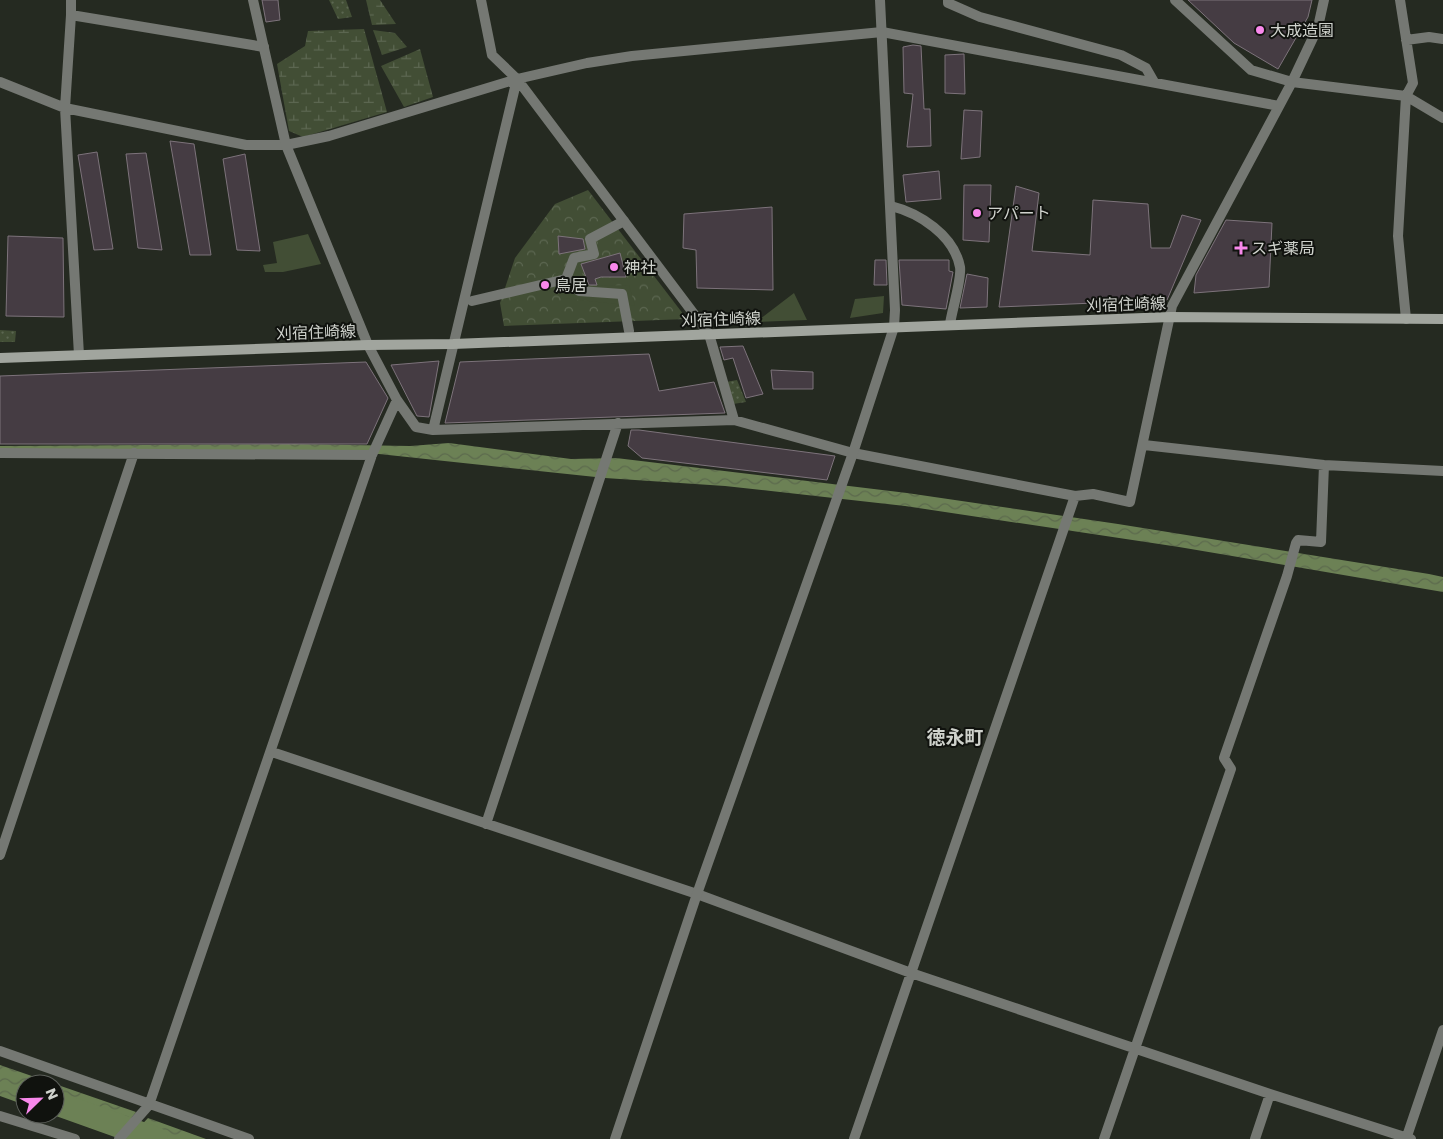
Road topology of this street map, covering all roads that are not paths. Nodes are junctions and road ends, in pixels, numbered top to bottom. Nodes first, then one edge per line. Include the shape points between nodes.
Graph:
1 (71, 0) edge
2 (253, 0) edge
3 (481, 0) edge
4 (880, 0) edge
5 (948, 0) edge
6 (1175, 0) edge
7 (1324, 0) edge
8 (1400, 0) edge
9 (71, 15) junction
10 (882, 32) junction
11 (1443, 39) edge
12 (1406, 40) junction
13 (264, 47) junction
14 (517, 79) junction
15 (0, 82) edge
16 (1154, 82) junction
17 (1292, 82) junction
18 (1406, 96) junction
19 (1278, 106) junction
20 (65, 108) junction
21 (1443, 118) edge
22 (286, 146) junction
23 (890, 206) junction
24 (624, 221) junction
25 (565, 279) junction
26 (472, 301) dead end
27 (1171, 317) junction
28 (1406, 319) junction
29 (1443, 319) edge
30 (950, 324) junction
31 (894, 327) junction
32 (629, 331) dead end
33 (709, 334) junction
34 (453, 344) junction
35 (368, 345) junction
36 (79, 355) junction
37 (0, 358) edge
38 (397, 400) junction
39 (734, 420) junction
40 (618, 423) junction
41 (433, 430) junction
42 (1144, 445) junction
43 (0, 453) edge
44 (134, 453) junction
45 (853, 453) junction
46 (372, 455) junction
47 (1324, 465) junction
48 (1443, 471) edge
49 (1075, 496) junction
50 (272, 752) junction
51 (486, 824) junction
52 (0, 855) edge
53 (697, 894) junction
54 (911, 973) junction
55 (1443, 1030) edge
56 (1136, 1047) junction
57 (0, 1051) edge
58 (1270, 1094) junction
59 (147, 1107) junction
60 (0, 1116) edge
61 (1408, 1138) edge
62 (75, 1139) edge
63 (119, 1139) edge
64 (249, 1139) edge
65 (615, 1139) edge
66 (854, 1139) edge
67 (1104, 1139) edge
68 (1255, 1139) edge

1 - 9 street
2 - 13 street
3 - 14 street via 492,55
4 - 10 street
5 - 16 street via 953,6 980,17 1121,55 1146,68
6 - 17 street via 1251,70
7 - 17 street via 1318,26
8 - 12 street
9 - 13 street
9 - 20 street
10 - 14 street via 632,56
10 - 16 street
10 - 23 street
11 - 12 street
12 - 18 street via 1413,83
13 - 22 street
14 - 22 street
14 - 24 street
14 - 34 street
15 - 20 street
16 - 19 street
17 - 18 street
17 - 19 street
18 - 21 street
18 - 28 street via 1398,236
19 - 27 street via 1172,306
20 - 22 street via 246,145
20 - 36 street
22 - 35 street
23 - 30 street via 904,210 940,232 956,257 960,268
23 - 31 street
24 - 25 street via 590,239 594,254 574,258
24 - 33 street
25 - 26 street
25 - 32 street via 579,291 622,294
27 - 28 main road, 刈宿住崎線
27 - 30 main road, 刈宿住崎線
27 - 42 street
28 - 29 main road, 刈宿住崎線
30 - 31 main road, 刈宿住崎線
31 - 33 main road, 刈宿住崎線
31 - 45 street
33 - 34 main road, 刈宿住崎線
33 - 39 street
34 - 35 main road, 刈宿住崎線
34 - 41 street
35 - 36 main road, 刈宿住崎線
35 - 38 street
36 - 37 main road, 刈宿住崎線
38 - 41 street via 416,426
38 - 46 street
39 - 40 street
39 - 45 street
40 - 41 street
40 - 51 street
42 - 47 street
42 - 49 street via 1130,502 1093,494
43 - 44 street
44 - 46 street
44 - 52 street
45 - 49 street
45 - 53 street
46 - 50 street
47 - 48 street
47 - 56 street via 1321,542 1298,540 1296,543 1224,758 1231,769
49 - 54 street
50 - 51 street
50 - 59 street
51 - 53 street
53 - 54 street
53 - 65 street
54 - 56 street
54 - 66 street
55 - 61 street
56 - 58 street
56 - 67 street
57 - 59 street
58 - 61 street
58 - 68 street
59 - 63 street
59 - 64 street
60 - 62 street

